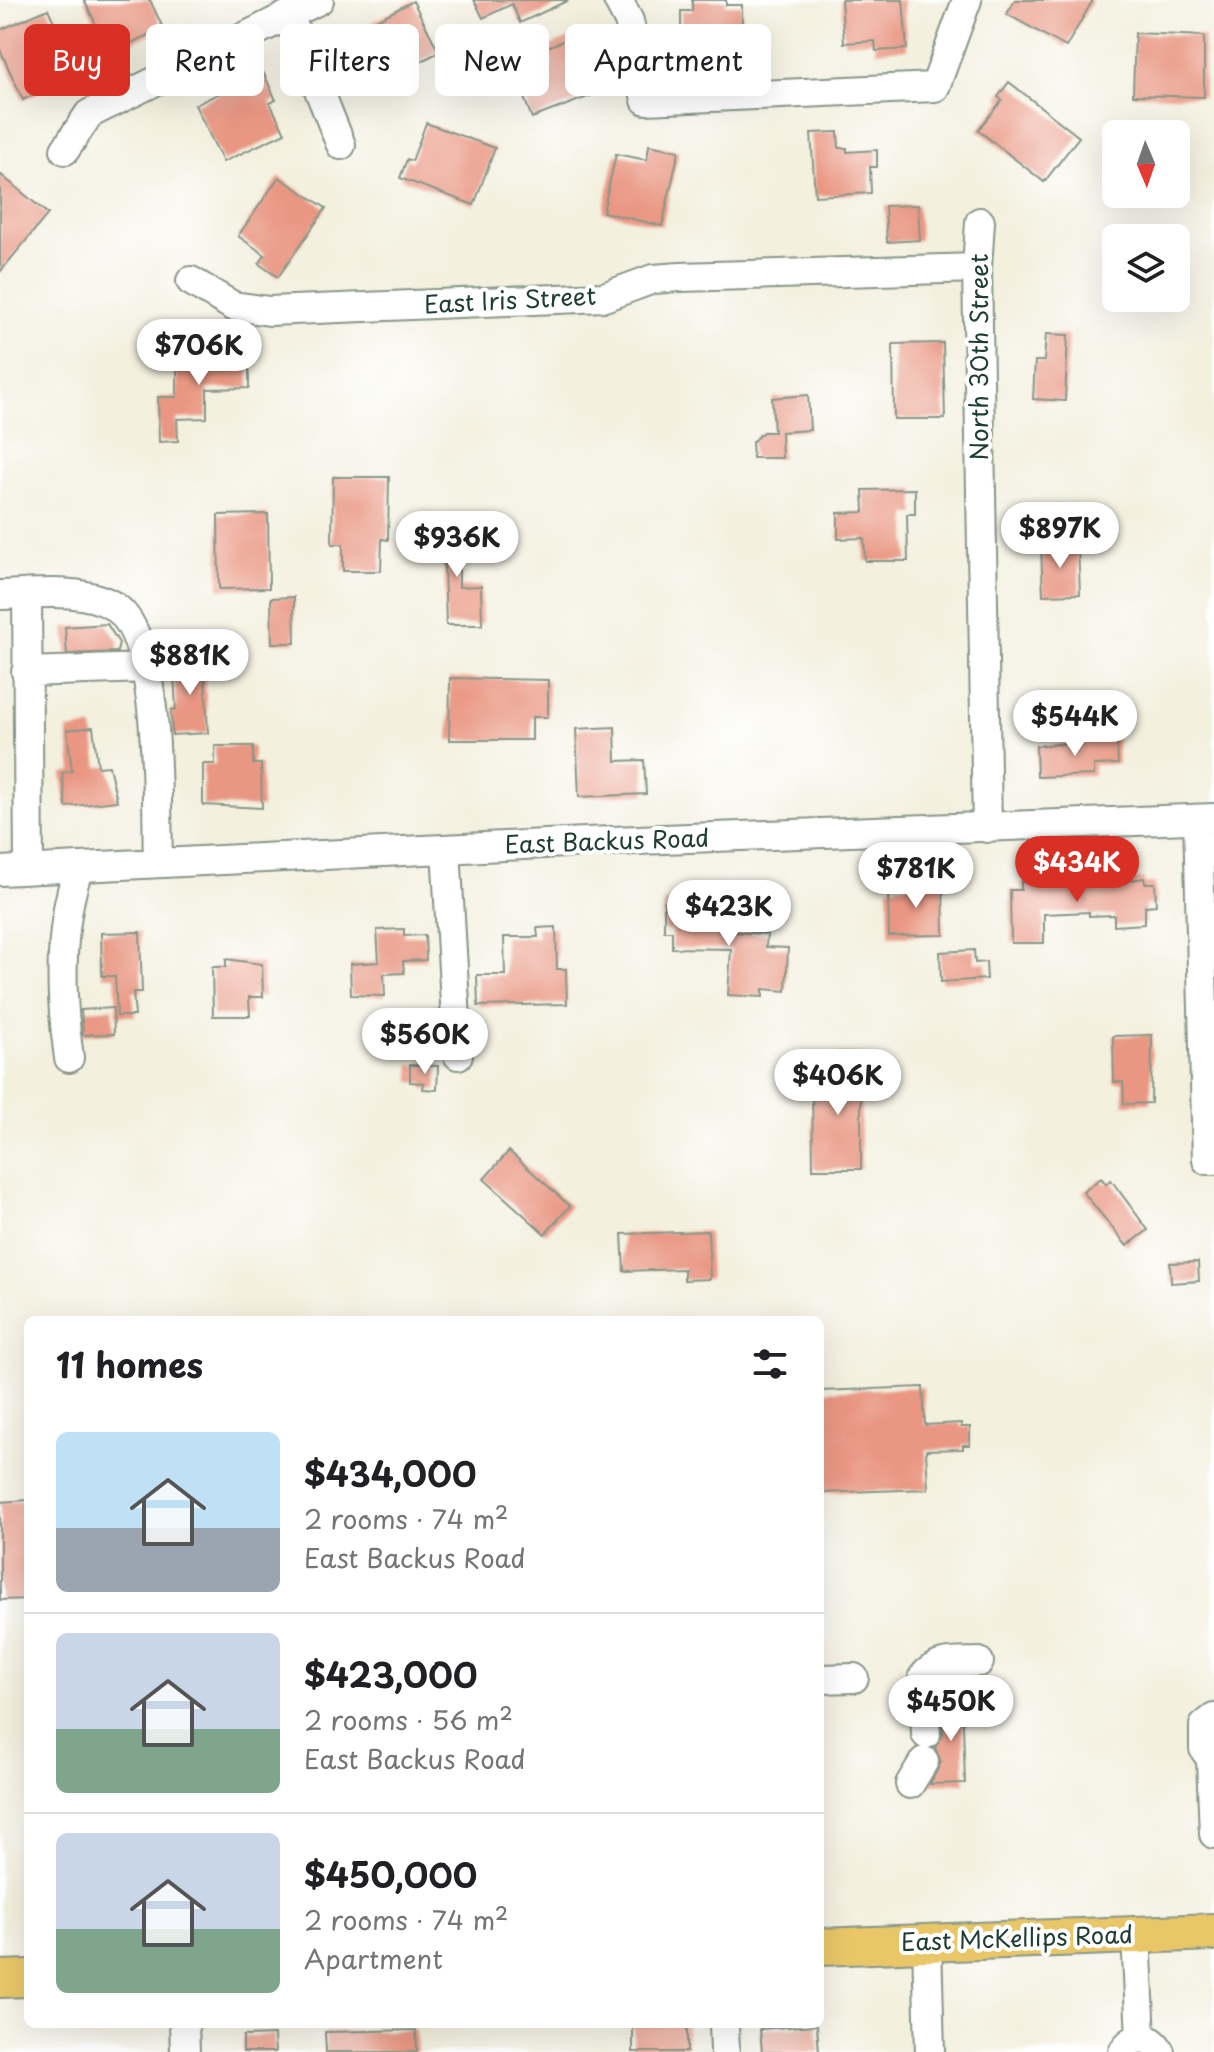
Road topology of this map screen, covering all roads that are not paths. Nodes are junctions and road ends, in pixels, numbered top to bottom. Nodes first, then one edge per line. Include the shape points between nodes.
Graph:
1 (319, 0) edge
2 (618, 0) edge
3 (967, 0) edge
4 (289, 15) junction
5 (341, 145) dead end
6 (65, 150) dead end
7 (980, 222) dead end
8 (977, 268) junction
9 (191, 281) dead end
10 (14, 595) edge
11 (148, 668) junction
12 (26, 672) junction
13 (1206, 818) edge
14 (987, 828) junction
15 (446, 849) junction
16 (158, 863) junction
17 (79, 867) junction
18 (29, 869) junction
19 (0, 871) edge
20 (458, 1055) dead end
21 (69, 1058) dead end
22 (1211, 1160) edge
23 (979, 1662) dead end
24 (854, 1678) dead end
25 (824, 1679) edge
26 (1214, 1718) edge
27 (1212, 1759) edge
28 (920, 1760) dead end
29 (1214, 1834) edge
30 (1214, 1932) edge
31 (1136, 1935) junction
32 (927, 1943) junction
33 (824, 1947) edge
34 (24, 1978) edge
35 (0, 1979) edge
36 (184, 2028) edge
37 (724, 2028) edge
38 (1141, 2047) edge
39 (185, 2052) edge
40 (725, 2052) edge
41 (930, 2052) edge

1 - 4 street
2 - 3 street via 629,21 646,100 935,87
4 - 5 street
4 - 6 street via 89,114
7 - 8 street, North 30th Street
8 - 9 street, East Iris Street via 680,277 653,279 604,297 269,311 233,306
8 - 14 street, North 30th Street
10 - 11 street via 91,598 115,607 129,620
10 - 12 street
11 - 12 street
11 - 16 street
12 - 18 street
13 - 14 street, East Backus Road
13 - 22 street
14 - 15 street, East Backus Road
15 - 16 street, East Backus Road
15 - 20 street
16 - 17 street, East Backus Road
17 - 18 street, East Backus Road
17 - 21 street via 67,901 64,947
18 - 19 street, East Backus Road
23 - 28 street via 940,1663 923,1677
24 - 25 street
26 - 27 street via 1204,1726 1204,1749
27 - 29 street
30 - 31 main road, East McKellips Road
31 - 32 main road, East McKellips Road
31 - 38 street
32 - 33 main road, East McKellips Road
32 - 41 street
34 - 35 main road
36 - 39 street
37 - 40 street

